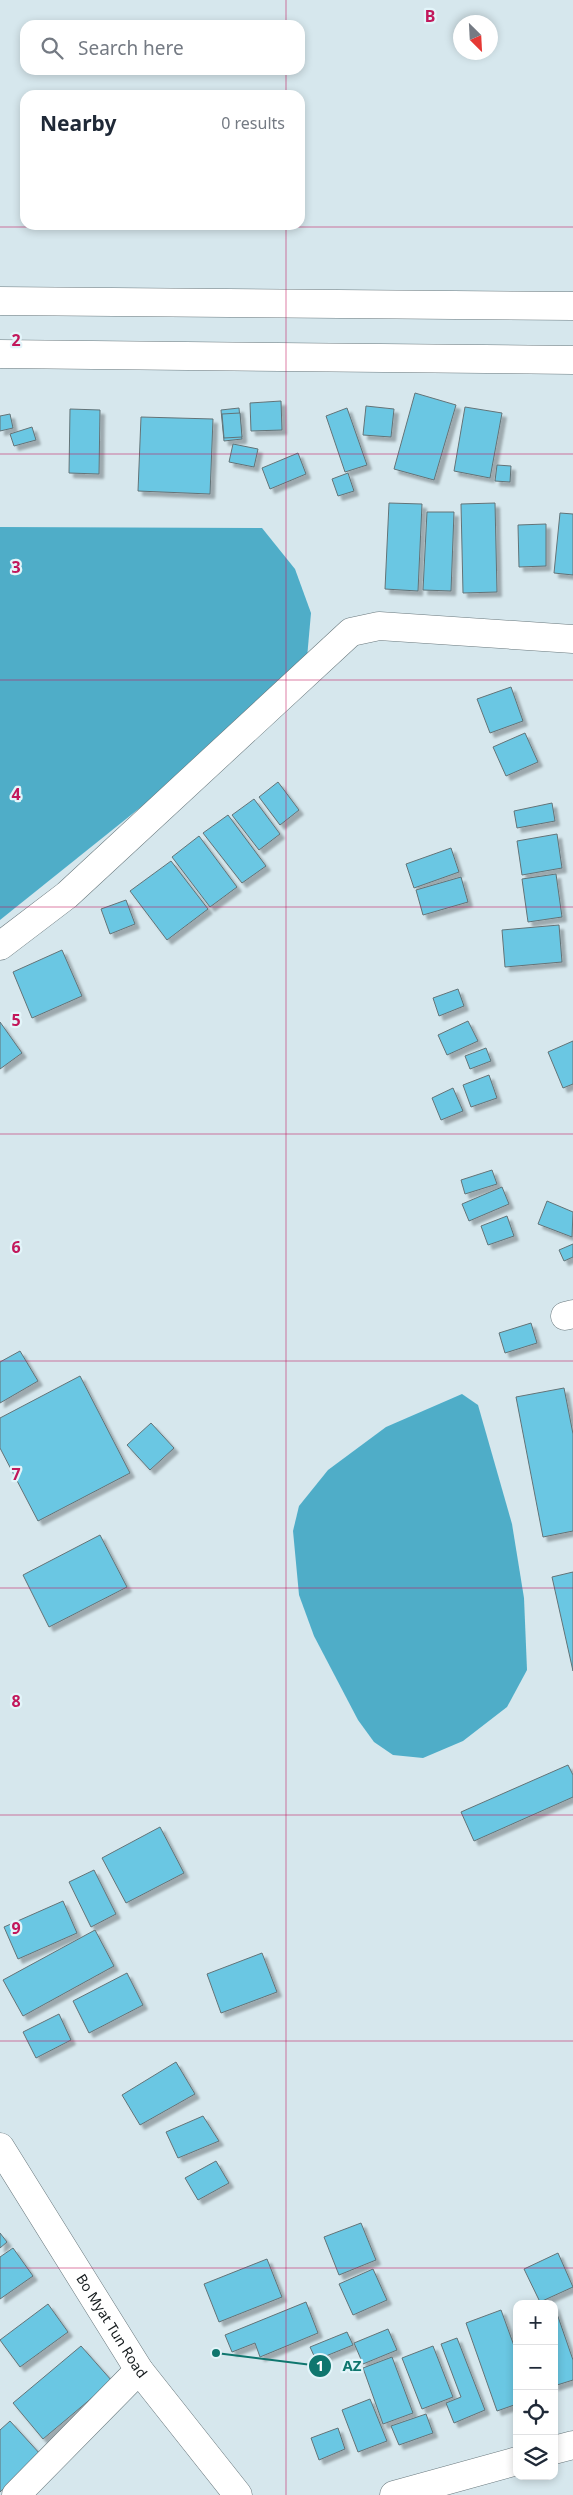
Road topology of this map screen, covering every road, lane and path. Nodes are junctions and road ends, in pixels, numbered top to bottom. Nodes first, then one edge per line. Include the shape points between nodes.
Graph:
1 (0, 300) edge
2 (573, 306) edge
3 (0, 354) edge
4 (573, 360) edge
5 (573, 639) edge
6 (0, 946) edge
7 (0, 2147) edge
8 (139, 2370) junction
9 (573, 2445) edge
10 (558, 2449) edge
11 (513, 2462) edge
12 (16, 2495) edge
13 (238, 2495) edge
14 (394, 2495) edge

1 - 2 street
3 - 4 street
5 - 6 street via 379,626 351,632 67,895
7 - 8 street, Bo Myat Tun Road
8 - 12 street
8 - 13 street, Bo Myat Tun Road
9 - 10 street
11 - 14 street

